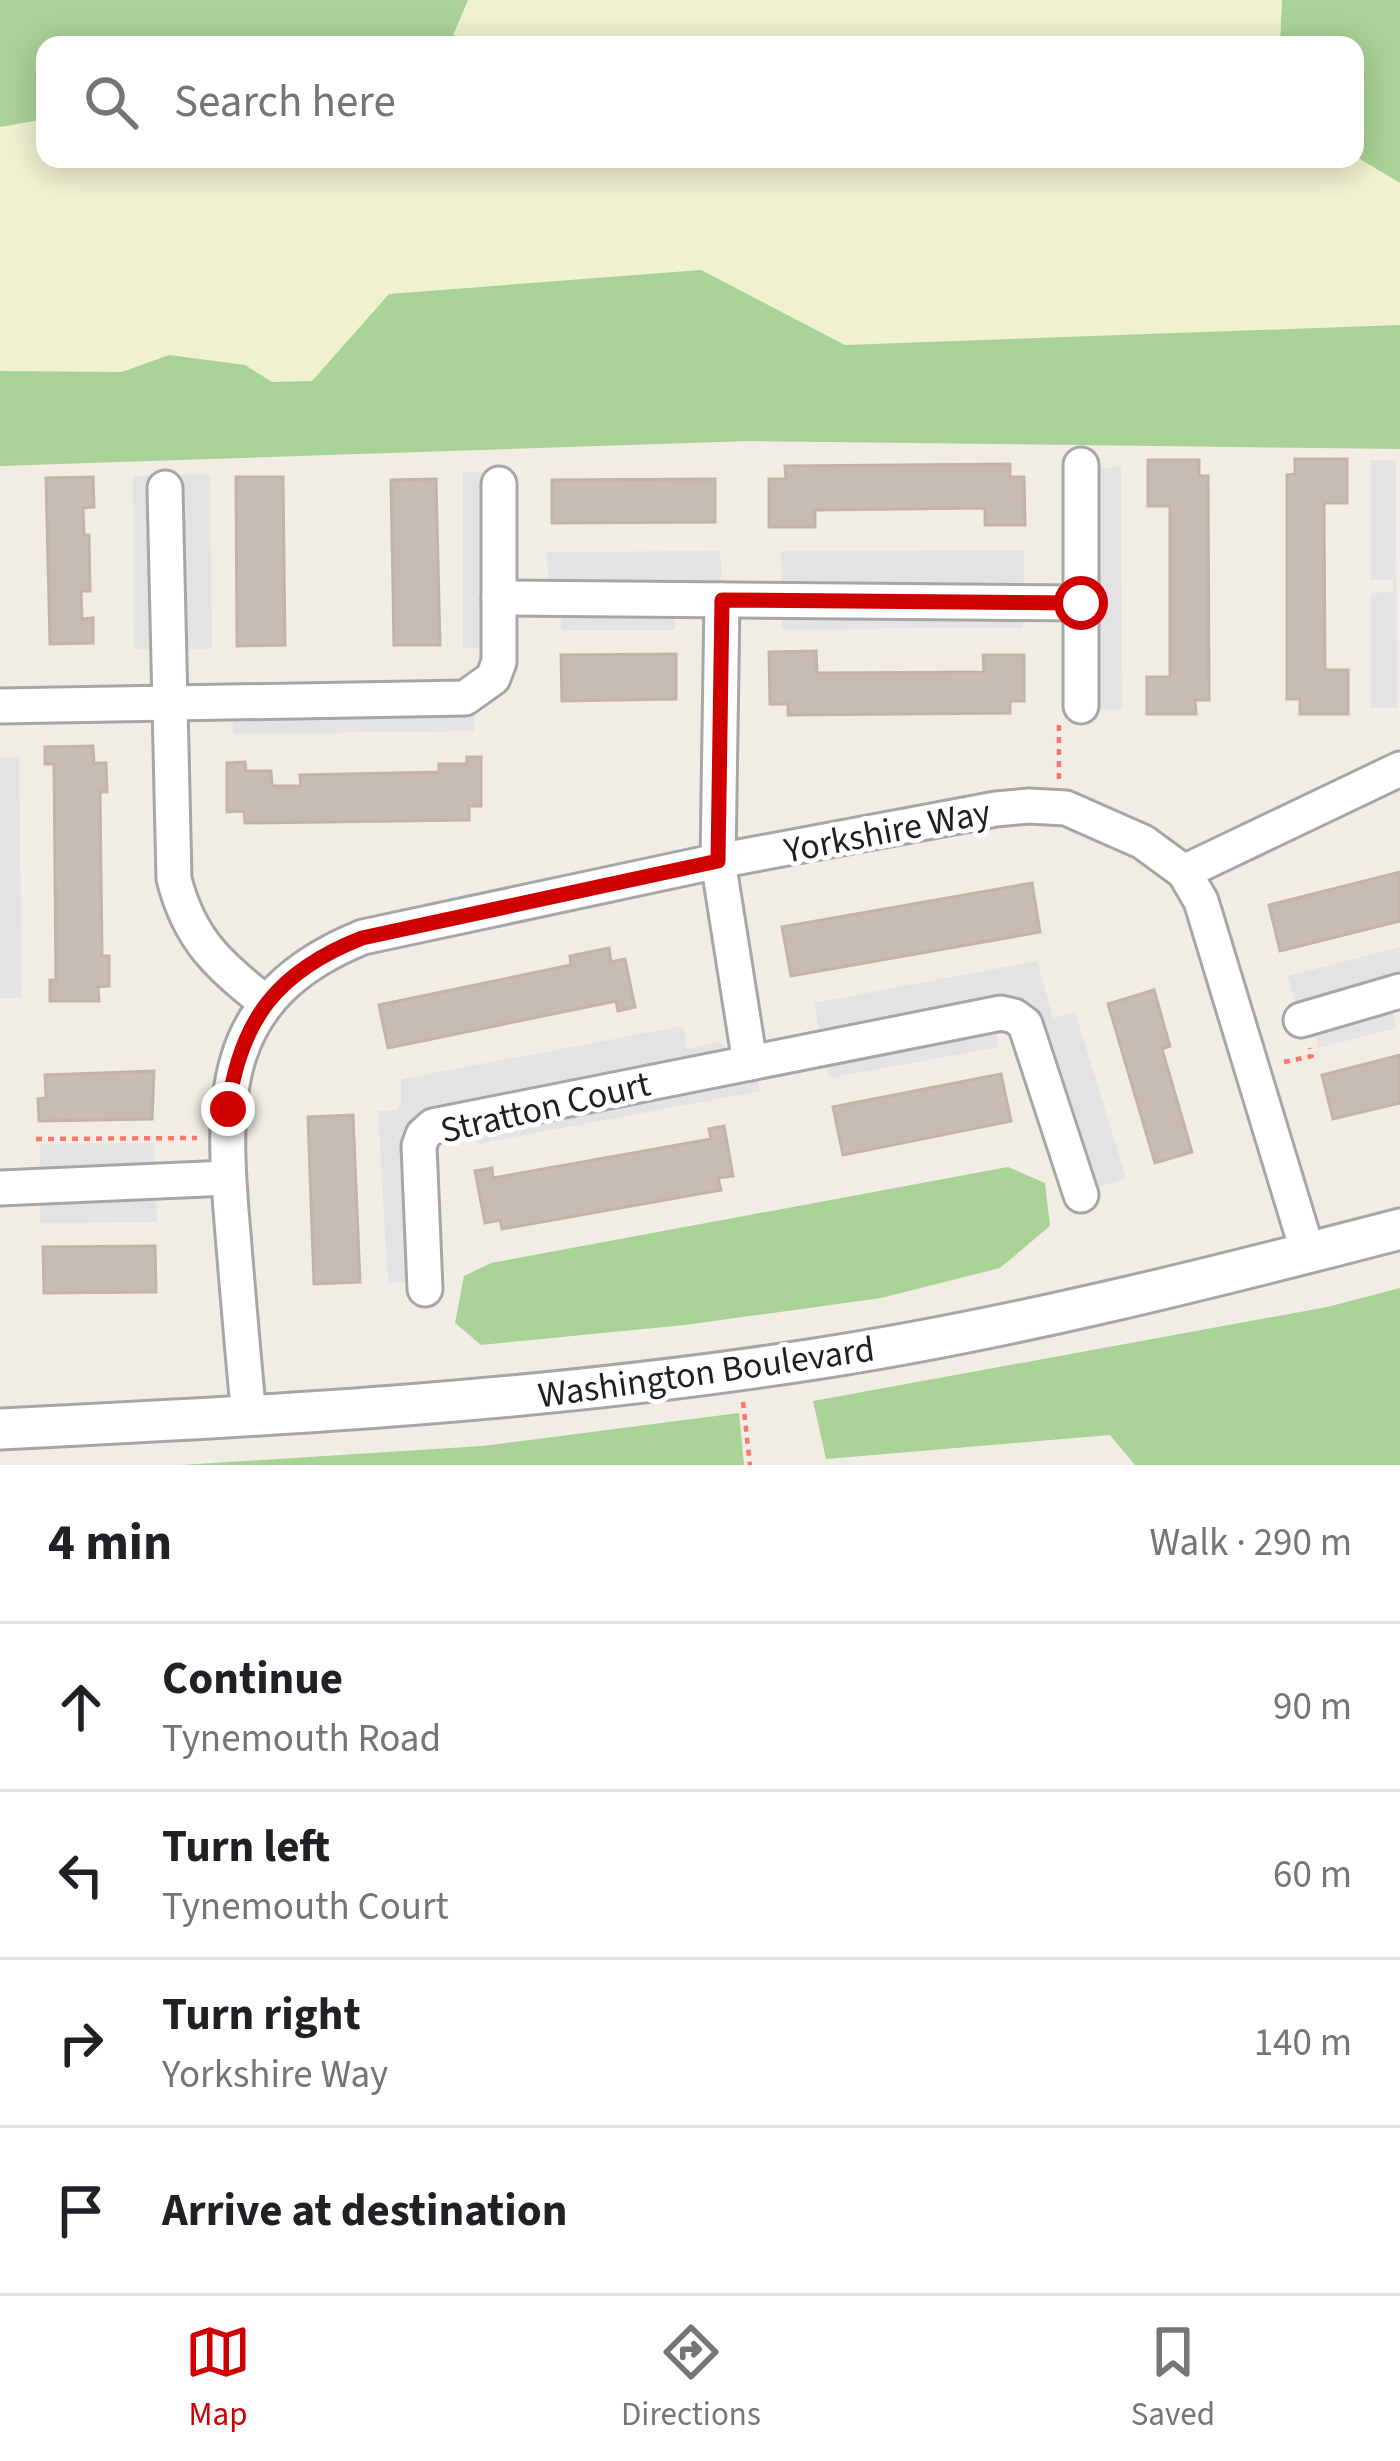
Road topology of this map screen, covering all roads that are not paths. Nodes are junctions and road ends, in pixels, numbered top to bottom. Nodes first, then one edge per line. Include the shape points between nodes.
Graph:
1 (1081, 465) dead end
2 (499, 484) dead end
3 (165, 488) dead end
4 (499, 598) junction
5 (722, 600) junction
6 (1081, 603) junction
7 (170, 704) junction
8 (0, 706) edge
9 (1081, 706) road end
10 (1400, 769) edge
11 (718, 861) junction
12 (1184, 872) junction
13 (1400, 991) edge
14 (266, 1003) junction
15 (1301, 1020) dead end
16 (750, 1063) junction
17 (228, 1178) junction
18 (0, 1188) edge
19 (1081, 1195) dead end
20 (1400, 1229) edge
21 (1308, 1253) junction
22 (425, 1289) dead end
23 (248, 1418) junction
24 (0, 1429) edge

1 - 6 street
2 - 4 street
3 - 7 street
4 - 5 street
4 - 7 street via 499,662 493,678 466,698
5 - 6 street
5 - 11 street
6 - 9 street
7 - 8 street
7 - 14 street via 174,879 182,910 220,965
10 - 12 street
11 - 12 street, Yorkshire Way via 1029,806 1103,821
11 - 14 street, Yorkshire Way via 362,938 294,973
11 - 16 street
12 - 21 street via 1201,901
13 - 15 street
14 - 17 street, Yorkshire Way via 233,1071
16 - 19 street, Stratton Court via 1015,1016 1025,1024
16 - 22 street, Stratton Court via 433,1126 419,1146
17 - 18 street
17 - 23 street, Yorkshire Way
20 - 21 street, Washington Boulevard
21 - 23 street, Washington Boulevard via 815,1359 561,1394
23 - 24 street, Washington Boulevard

